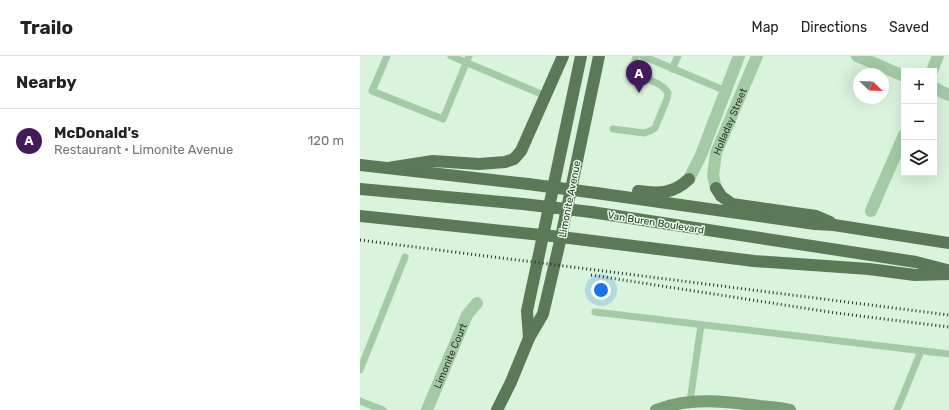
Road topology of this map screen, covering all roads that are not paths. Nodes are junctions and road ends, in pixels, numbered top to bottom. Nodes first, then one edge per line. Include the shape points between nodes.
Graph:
1 (387, 56) edge
2 (451, 56) edge
3 (563, 56) edge
4 (581, 56) edge
5 (599, 56) edge
6 (636, 56) edge
7 (643, 56) edge
8 (678, 56) edge
9 (738, 56) edge
10 (757, 56) edge
11 (857, 56) edge
12 (938, 56) edge
13 (468, 59) edge
14 (933, 68) edge
15 (672, 69) junction
16 (901, 75) edge
17 (937, 89) edge
18 (726, 91) junction
19 (949, 95) edge
20 (546, 96) junction
21 (613, 129) dead end
22 (902, 140) edge
23 (360, 165) edge
24 (388, 168) junction
25 (689, 179) joint
26 (716, 188) joint
27 (360, 189) edge
28 (596, 193) junction
29 (871, 210) dead end
30 (360, 216) edge
31 (834, 224) junction
32 (544, 236) junction
33 (562, 237) junction
34 (949, 243) edge
35 (404, 257) dead end
36 (949, 271) edge
37 (949, 274) edge
38 (477, 303) dead end
39 (595, 312) dead end
40 (701, 325) junction
41 (529, 338) junction
42 (921, 351) junction
43 (949, 354) edge
44 (360, 370) edge
45 (360, 400) edge
46 (690, 401) junction
47 (383, 410) edge
48 (426, 410) edge
49 (497, 410) edge
50 (656, 410) edge
51 (790, 410) edge
52 (897, 410) edge

1 - 13 lane via 372,91 442,119
2 - 13 lane
3 - 20 main road
4 - 32 main road, Limonite Avenue
5 - 33 main road, Limonite Avenue
6 - 21 lane via 633,69 638,76 663,87 668,93 667,99 655,128 650,131 644,133
7 - 15 lane
8 - 15 lane
9 - 18 street, Holladay Street
10 - 26 street, Holladay Street via 716,153 713,176
11 - 16 street
12 - 14 street
13 - 20 lane
15 - 18 lane
17 - 19 street
18 - 25 street, Holladay Street
20 - 24 main road via 514,159 478,164 433,161
22 - 29 street
23 - 24 main road, Van Buren Boulevard
24 - 28 main road, Van Buren Boulevard, bridge
25 - 28 main road via 674,191 654,193 616,188
26 - 31 main road via 721,196 732,204 816,216
27 - 36 main road, Van Buren Boulevard, bridge via 591,212 916,262
28 - 31 main road, Van Buren Boulevard via 815,224
30 - 32 main road
31 - 34 main road, Van Buren Boulevard
32 - 33 main road
32 - 41 main road, Limonite Avenue via 527,311
33 - 37 main road via 754,261 915,275
33 - 41 main road, Limonite Avenue via 543,314
35 - 44 lane
38 - 48 street, Limonite Court via 467,315
39 - 40 lane
40 - 42 lane
40 - 46 lane
41 - 49 main road, Limonite Avenue
42 - 43 lane
42 - 52 lane
45 - 47 lane
46 - 50 street
46 - 51 street via 736,402

